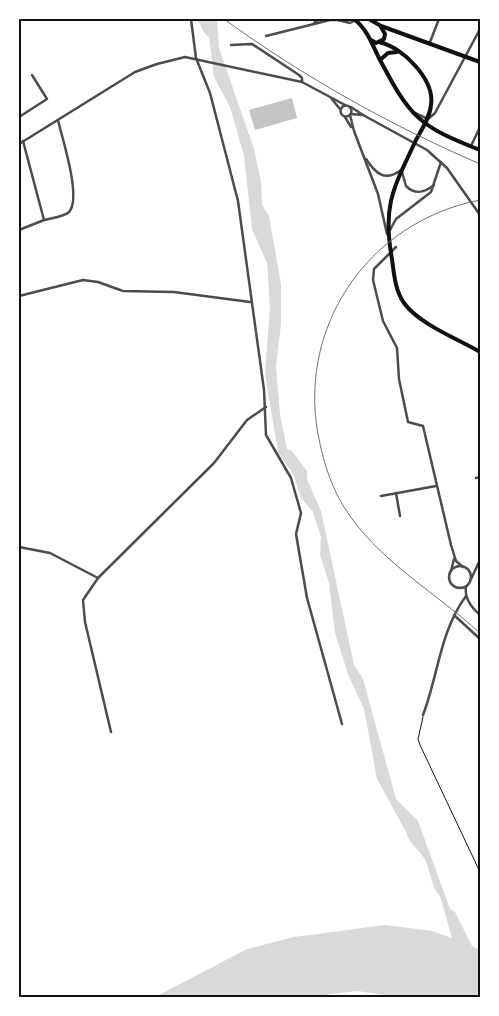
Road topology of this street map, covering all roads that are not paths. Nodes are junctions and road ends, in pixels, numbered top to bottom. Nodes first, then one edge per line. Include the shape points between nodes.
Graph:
1 (191, 19) edge
2 (320, 19) edge
3 (355, 19) edge
4 (369, 19) edge
5 (439, 19) edge
6 (346, 20) edge
7 (311, 25) junction
8 (381, 26) junction
9 (480, 29) edge
10 (385, 35) junction
11 (266, 36) dead end
12 (370, 39) junction
13 (379, 42) junction
14 (430, 42) junction
15 (231, 46) dead end
16 (390, 46) junction
17 (399, 52) junction
18 (467, 57) junction
19 (196, 58) junction
20 (380, 60) junction
21 (480, 62) edge
22 (32, 75) dead end
23 (302, 82) junction
24 (330, 97) junction
25 (345, 105) junction
26 (350, 106) junction
27 (341, 110) junction
28 (410, 110) junction
29 (351, 114) junction
30 (362, 114) junction
31 (344, 116) junction
32 (19, 117) edge
33 (58, 120) junction
34 (480, 127) edge
35 (354, 132) junction
36 (23, 142) junction
37 (19, 144) edge
38 (471, 146) junction
39 (480, 150) edge
40 (364, 155) junction
41 (441, 162) junction
42 (402, 169) junction
43 (435, 184) junction
44 (480, 215) edge
45 (44, 220) junction
46 (19, 230) edge
47 (388, 236) junction
48 (396, 247) dead end
49 (19, 296) edge
50 (251, 302) junction
51 (480, 352) edge
52 (266, 407) junction
53 (480, 477) edge
54 (476, 478) dead end
55 (436, 486) junction
56 (396, 493) junction
57 (381, 496) dead end
58 (400, 516) dead end
59 (19, 547) edge
60 (454, 557) junction
61 (480, 560) edge
62 (476, 567) junction
63 (464, 568) junction
64 (451, 571) junction
65 (98, 578) junction
66 (469, 582) junction
67 (455, 587) junction
68 (466, 596) junction
69 (480, 615) edge
70 (454, 616) junction
71 (480, 638) edge
72 (423, 715) road end
73 (342, 724) dead end
74 (111, 732) dead end

1 - 19 street
2 - 7 street
3 - 6 street via 350,23
3 - 12 main road
4 - 8 main road
5 - 14 street
6 - 7 street
7 - 11 street
8 - 10 main road
8 - 14 main road
9 - 18 street
10 - 13 main road
10 - 16 main road
12 - 13 main road
12 - 20 main road
13 - 16 main road
14 - 18 main road
15 - 23 street via 252,44 299,75
16 - 17 main road
17 - 20 main road via 388,53
17 - 42 main road via 425,77 432,96 428,115
18 - 21 main road
18 - 28 street via 435,114 428,119
19 - 23 street
19 - 33 street via 178,58 141,70
19 - 50 street via 210,93 238,201
20 - 28 main road via 395,90
22 - 32 street via 47,99
23 - 24 street
24 - 25 street
24 - 27 street
25 - 26 street
25 - 27 street
26 - 29 street
26 - 30 street
27 - 31 street
28 - 38 main road via 424,125
29 - 30 street
29 - 31 street
29 - 35 street
30 - 41 street via 407,138
31 - 35 street
33 - 36 street
33 - 45 street via 74,186 72,209 67,214
34 - 38 street
35 - 40 street
36 - 37 street
36 - 45 street
38 - 39 main road
40 - 42 street via 381,176 389,176
40 - 47 street
41 - 43 street
41 - 44 street
42 - 43 street via 403,182 410,190 420,192
42 - 47 main road via 389,204
43 - 47 street via 431,192 393,222
45 - 46 street
47 - 51 main road via 400,296 413,312
48 - 55 street via 374,269 373,280 383,322 397,348 399,379 408,422 420,425 424,430
49 - 50 street via 83,280 123,291 174,292
50 - 52 street
52 - 65 street via 247,420 214,463
52 - 73 street via 266,436 291,478 301,513 296,534 307,598
53 - 54 street
55 - 56 street
55 - 60 street
56 - 57 street
56 - 58 street
59 - 65 street via 50,553
60 - 63 street
60 - 64 street
61 - 62 street
62 - 63 street
62 - 66 street
63 - 64 street
63 - 66 street via 469,573
64 - 67 street via 449,580
65 - 74 street via 83,600
66 - 67 street via 463,587
66 - 68 street
67 - 68 street
68 - 69 street
68 - 70 street
70 - 71 street
70 - 72 street

